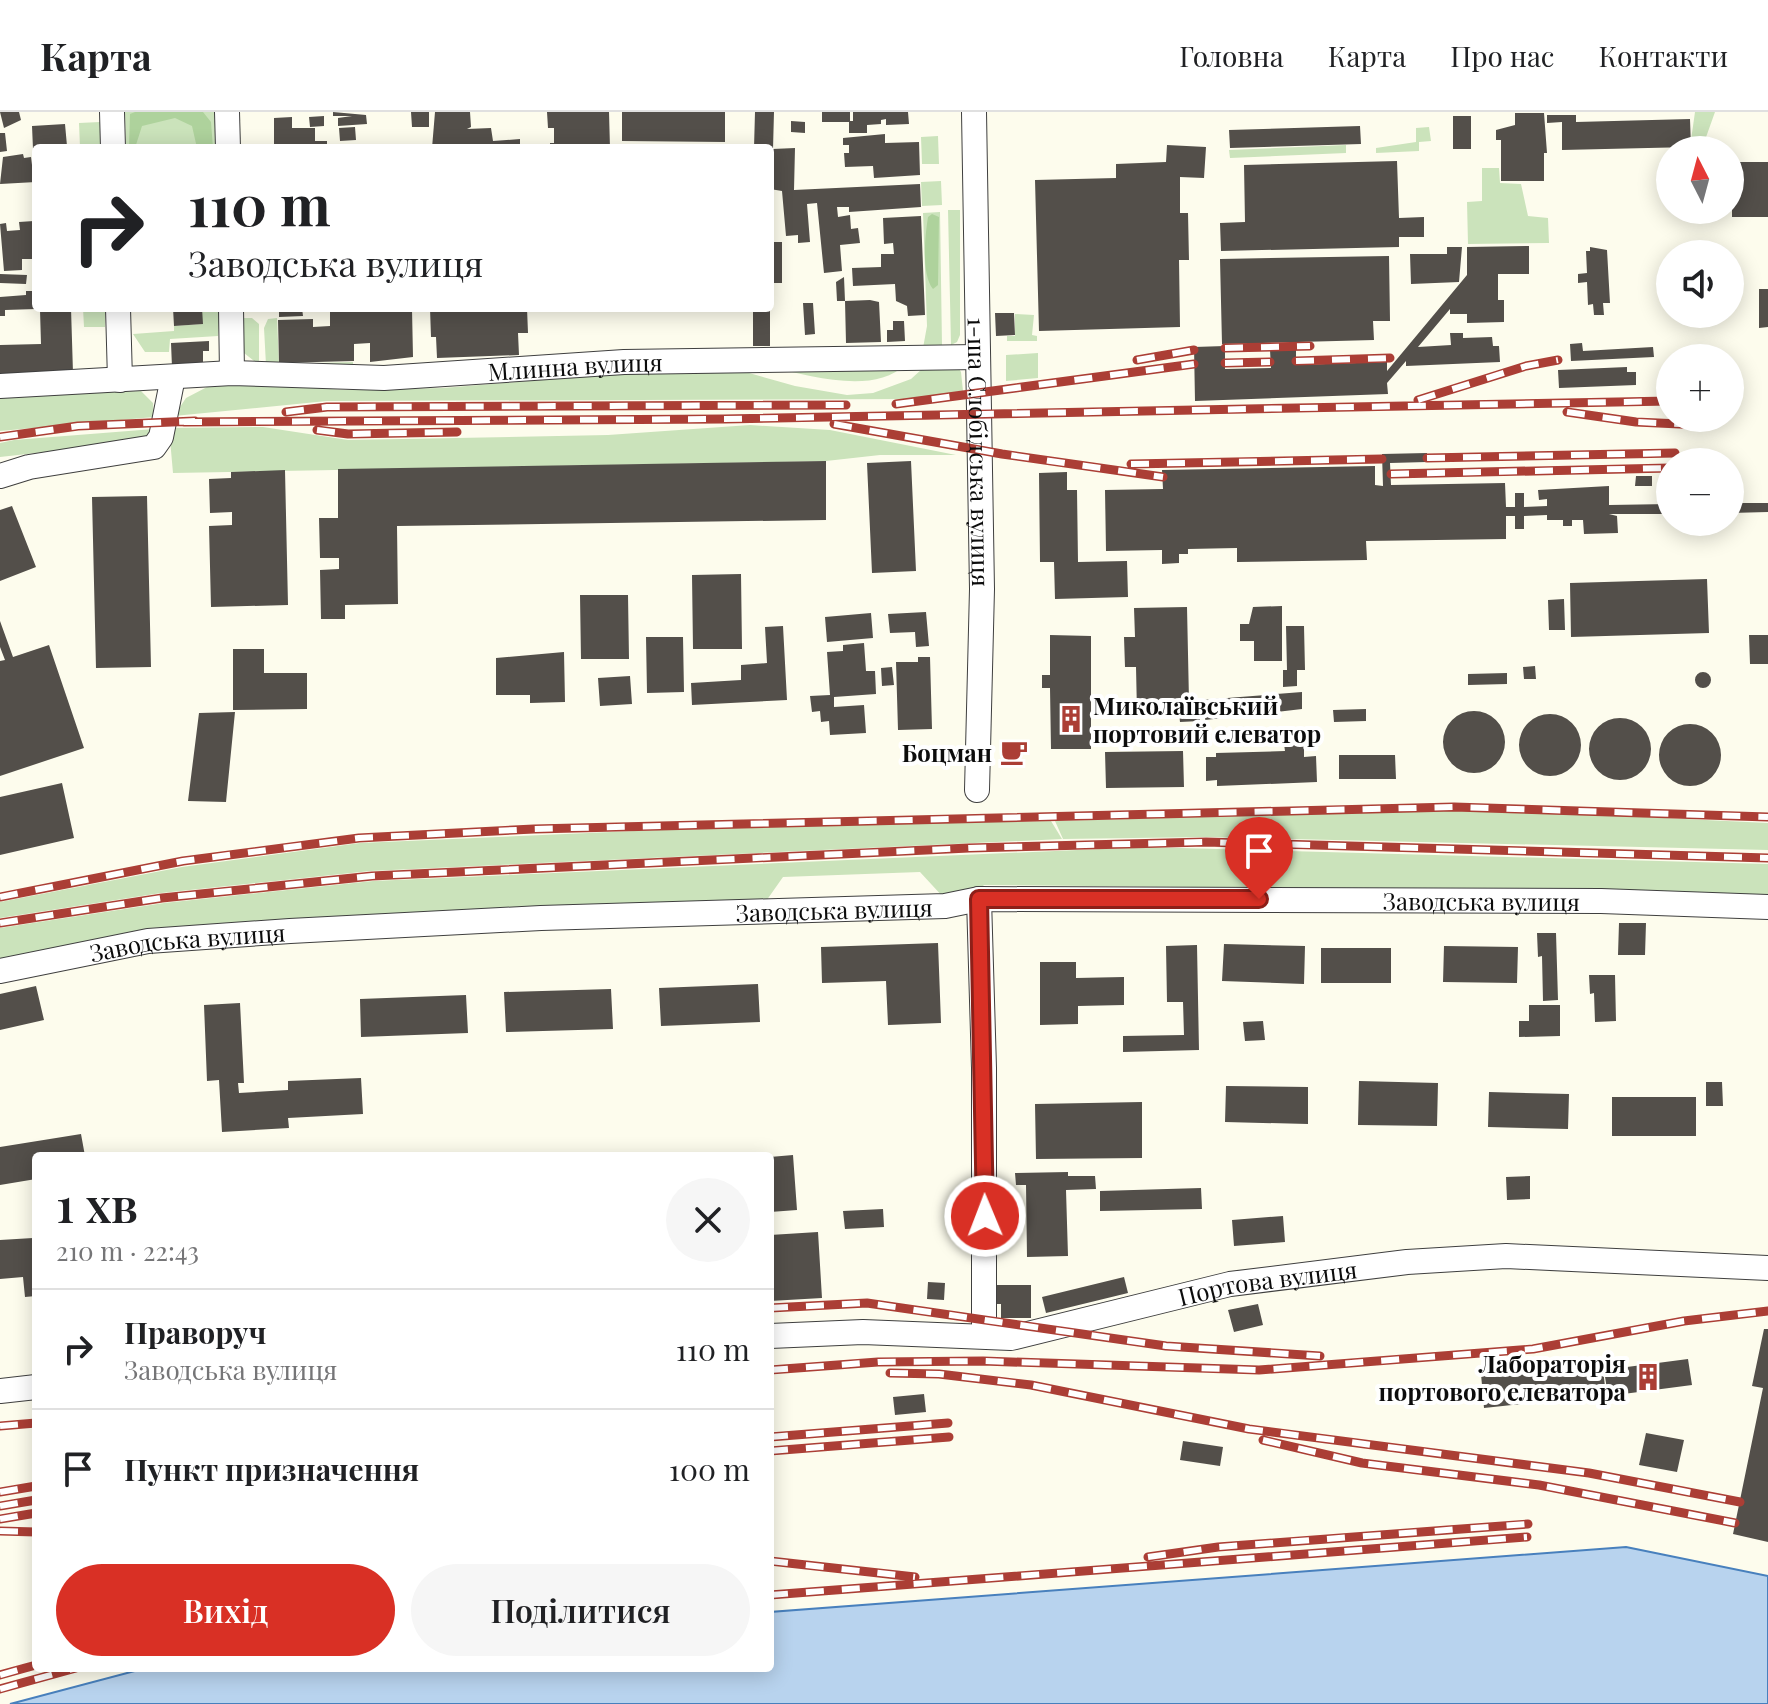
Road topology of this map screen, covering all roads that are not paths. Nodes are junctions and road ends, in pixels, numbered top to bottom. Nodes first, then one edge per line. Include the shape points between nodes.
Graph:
1 (112, 112) edge
2 (227, 112) edge
3 (974, 112) edge
4 (113, 144) edge
5 (228, 144) edge
6 (118, 312) edge
7 (231, 312) edge
8 (978, 357) junction
9 (232, 373) junction
10 (173, 377) junction
11 (120, 380) junction
12 (0, 386) edge
13 (0, 476) edge
14 (977, 790) dead end
15 (979, 899) junction
16 (1768, 907) edge
17 (0, 971) edge
18 (1768, 1268) edge
19 (984, 1334) junction
20 (774, 1336) edge
21 (32, 1387) edge
22 (0, 1391) edge

1 - 4 street
2 - 5 street
3 - 8 street, 1-ша Слобідська вулиця
6 - 11 street
7 - 9 street
8 - 9 street, Млинна вулиця via 639,361 384,378
8 - 14 street, 1-ша Слобідська вулиця via 982,589
9 - 10 street, Млинна вулиця
10 - 11 street, Млинна вулиця
10 - 13 street via 161,437 154,447
11 - 12 street, Млинна вулиця
15 - 16 street, Заводська вулиця via 1601,901
15 - 17 street, Заводська вулиця via 945,906 541,918 148,941
15 - 19 street
18 - 19 street, Портова вулиця via 1506,1256 1407,1262 1230,1284 1011,1338
19 - 20 street, Портова вулиця
21 - 22 street

